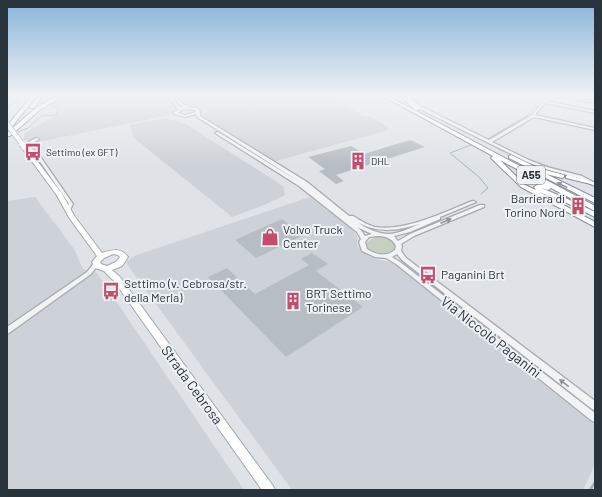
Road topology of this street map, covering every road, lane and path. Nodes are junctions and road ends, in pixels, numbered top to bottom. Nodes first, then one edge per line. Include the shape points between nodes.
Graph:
1 (18, 119) edge
2 (20, 119) edge
3 (27, 119) edge
4 (193, 119) edge
5 (203, 119) edge
6 (427, 119) edge
7 (434, 119) edge
8 (443, 119) edge
9 (528, 119) edge
10 (548, 119) edge
11 (7, 124) edge
12 (595, 129) edge
13 (7, 134) edge
14 (37, 139) dead end
15 (489, 142) junction
16 (482, 146) junction
17 (494, 149) junction
18 (524, 170) junction
19 (49, 181) junction
20 (56, 182) junction
21 (594, 184) edge
22 (474, 202) dead end
23 (588, 202) edge
24 (482, 206) dead end
25 (595, 209) edge
26 (68, 210) junction
27 (595, 214) edge
28 (346, 215) junction
29 (439, 216) junction
30 (595, 225) edge
31 (376, 234) junction
32 (388, 236) junction
33 (364, 239) junction
34 (398, 243) junction
35 (97, 249) junction
36 (398, 251) junction
37 (109, 253) junction
38 (101, 256) junction
39 (387, 256) junction
40 (119, 264) junction
41 (102, 267) junction
42 (117, 279) junction
43 (7, 331) edge
44 (595, 406) edge
45 (595, 418) edge
46 (269, 490) edge

1 - 13 highway
2 - 13 highway
3 - 13 highway
4 - 33 street via 301,185 359,231
5 - 28 street via 305,183
6 - 16 highway, A55
7 - 17 highway, A55
8 - 15 street
9 - 15 street
10 - 12 street
11 - 19 main road, bridge
14 - 20 street via 27,147 36,153
15 - 21 street via 538,166 580,177
16 - 18 highway, A55
16 - 30 highway via 523,186
17 - 21 highway via 533,168
23 -> 17 highway, A55
18 - 23 highway, A55
18 - 27 highway via 544,186 537,187 539,190
19 - 20 street
19 - 26 main road
20 - 26 street via 71,204
22 - 29 street
23 - 25 highway
34 -> 24 street
26 - 35 main road
28 - 29 street via 374,228 385,230
28 - 31 street via 358,226
29 - 32 street via 432,222
31 - 32 street
31 - 33 street
32 - 34 street
33 - 39 street via 362,246 368,253
34 - 36 street
35 - 37 main road
35 - 38 main road
36 - 39 street
44 -> 36 street, Via Niccolò Paganini via 408,262
37 - 38 main road
37 - 40 main road via 117,252 123,255 124,259
38 - 41 main road via 97,261
39 - 45 street, Via Niccolò Paganini
40 - 41 main road
40 - 42 main road
41 - 42 main road, Strada Cebrosa
41 - 43 street via 89,273
42 - 46 main road, Strada Cebrosa

